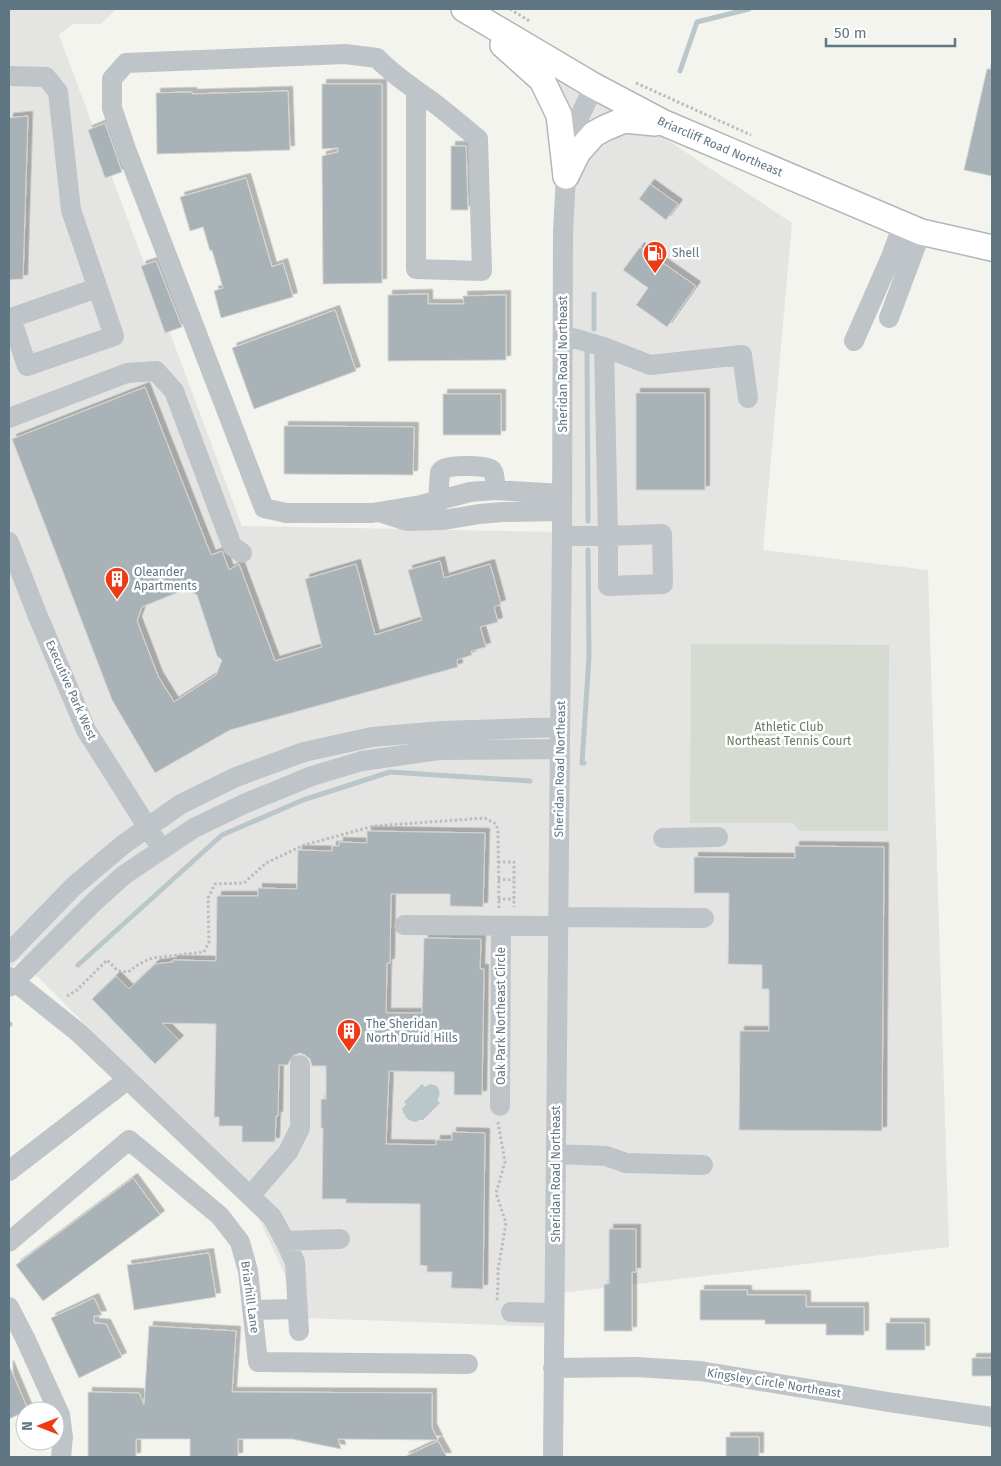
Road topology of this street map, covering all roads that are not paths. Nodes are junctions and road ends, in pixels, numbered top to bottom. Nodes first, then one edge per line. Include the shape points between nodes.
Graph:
1 (463, 9) edge
2 (9, 76) edge
3 (594, 86) junction
4 (416, 90) junction
5 (664, 123) junction
6 (566, 176) junction
7 (912, 228) junction
8 (992, 248) edge
9 (97, 288) junction
10 (10, 318) edge
11 (888, 318) dead end
12 (563, 334) junction
13 (854, 341) dead end
14 (604, 347) junction
15 (748, 398) dead end
16 (9, 418) edge
17 (495, 490) junction
18 (562, 502) junction
19 (438, 511) junction
20 (562, 536) junction
21 (9, 544) edge
22 (242, 553) dead end
23 (560, 726) junction
24 (560, 749) junction
25 (147, 829) junction
26 (718, 837) dead end
27 (663, 838) dead end
28 (161, 850) junction
29 (505, 918) junction
30 (704, 918) dead end
31 (558, 922) junction
32 (404, 925) dead end
33 (9, 953) edge
34 (10, 981) edge
35 (300, 1065) dead end
36 (127, 1080) junction
37 (500, 1106) road end
38 (556, 1154) junction
39 (703, 1165) dead end
40 (9, 1170) edge
41 (250, 1196) junction
42 (340, 1239) dead end
43 (285, 1241) junction
44 (9, 1242) edge
45 (504, 1306) road end
46 (9, 1307) edge
47 (297, 1309) junction
48 (252, 1310) junction
49 (554, 1313) junction
50 (299, 1331) dead end
51 (468, 1364) dead end
52 (553, 1368) junction
53 (992, 1417) edge
54 (61, 1457) edge
55 (552, 1457) edge

1 - 3 main road, Briarcliff Road Northeast
1 - 6 main road via 542,80 559,115
2 - 9 street via 46,77 58,92 71,210
3 - 5 main road, Briarcliff Road Northeast
3 - 6 street, Sheridan Road Northeast via 574,128
4 - 4 street via 478,139 482,271 416,269
4 - 19 street via 390,72 377,58 345,54 126,63 112,79 112,108 264,508 286,513 380,512 421,506
5 - 6 main road via 624,120 605,128 594,134 578,152
5 - 7 main road, Briarcliff Road Northeast
6 - 12 street, Sheridan Road Northeast
7 - 8 main road, Briarcliff Road Northeast
7 - 11 street
7 - 13 street via 891,257
9 - 10 street
9 - 10 street via 114,336 27,366
12 - 14 street
12 - 18 street, Sheridan Road Northeast
14 - 15 street via 650,364 742,355
14 - 20 street via 608,536
16 - 22 street via 127,373 156,371 174,390 232,546
17 - 18 street
17 - 19 street via 470,492
17 - 19 street via 494,476 486,467 444,468 440,472
18 - 19 street via 487,513
18 - 20 street, Sheridan Road Northeast
20 - 23 street, Sheridan Road Northeast
21 - 25 street, Executive Park West via 86,730
23 - 24 street, Sheridan Road Northeast
23 - 25 street via 372,737 304,752 236,777 181,804
24 - 28 street via 439,750 362,761 312,776 246,803 194,828
24 - 31 street, Sheridan Road Northeast
25 - 28 street, Executive Park West
25 - 33 street via 74,886
26 - 27 street
28 - 34 street via 124,875
29 - 31 street
29 - 32 street
29 - 37 street, Oak Park Northeast Circle
30 - 31 street
31 - 38 street, Sheridan Road Northeast
34 - 36 street via 79,1033
35 - 41 street via 300,1128 288,1152
36 - 40 street
36 - 41 street
38 - 39 street via 606,1156 626,1163
38 - 49 street, Sheridan Road Northeast
41 - 43 street via 272,1217
42 - 43 street
43 - 47 street via 295,1262
44 - 48 street, Briarhill Lane via 129,1140 220,1216 240,1242 248,1272
45 - 49 street
46 - 54 street via 60,1415
47 - 48 street
47 - 50 street
48 - 51 street, Briarhill Lane via 258,1362
49 - 52 street, Sheridan Road Northeast
52 - 53 street, Kingsley Circle Northeast via 636,1367 700,1371
52 - 55 street, Sheridan Road Northeast

